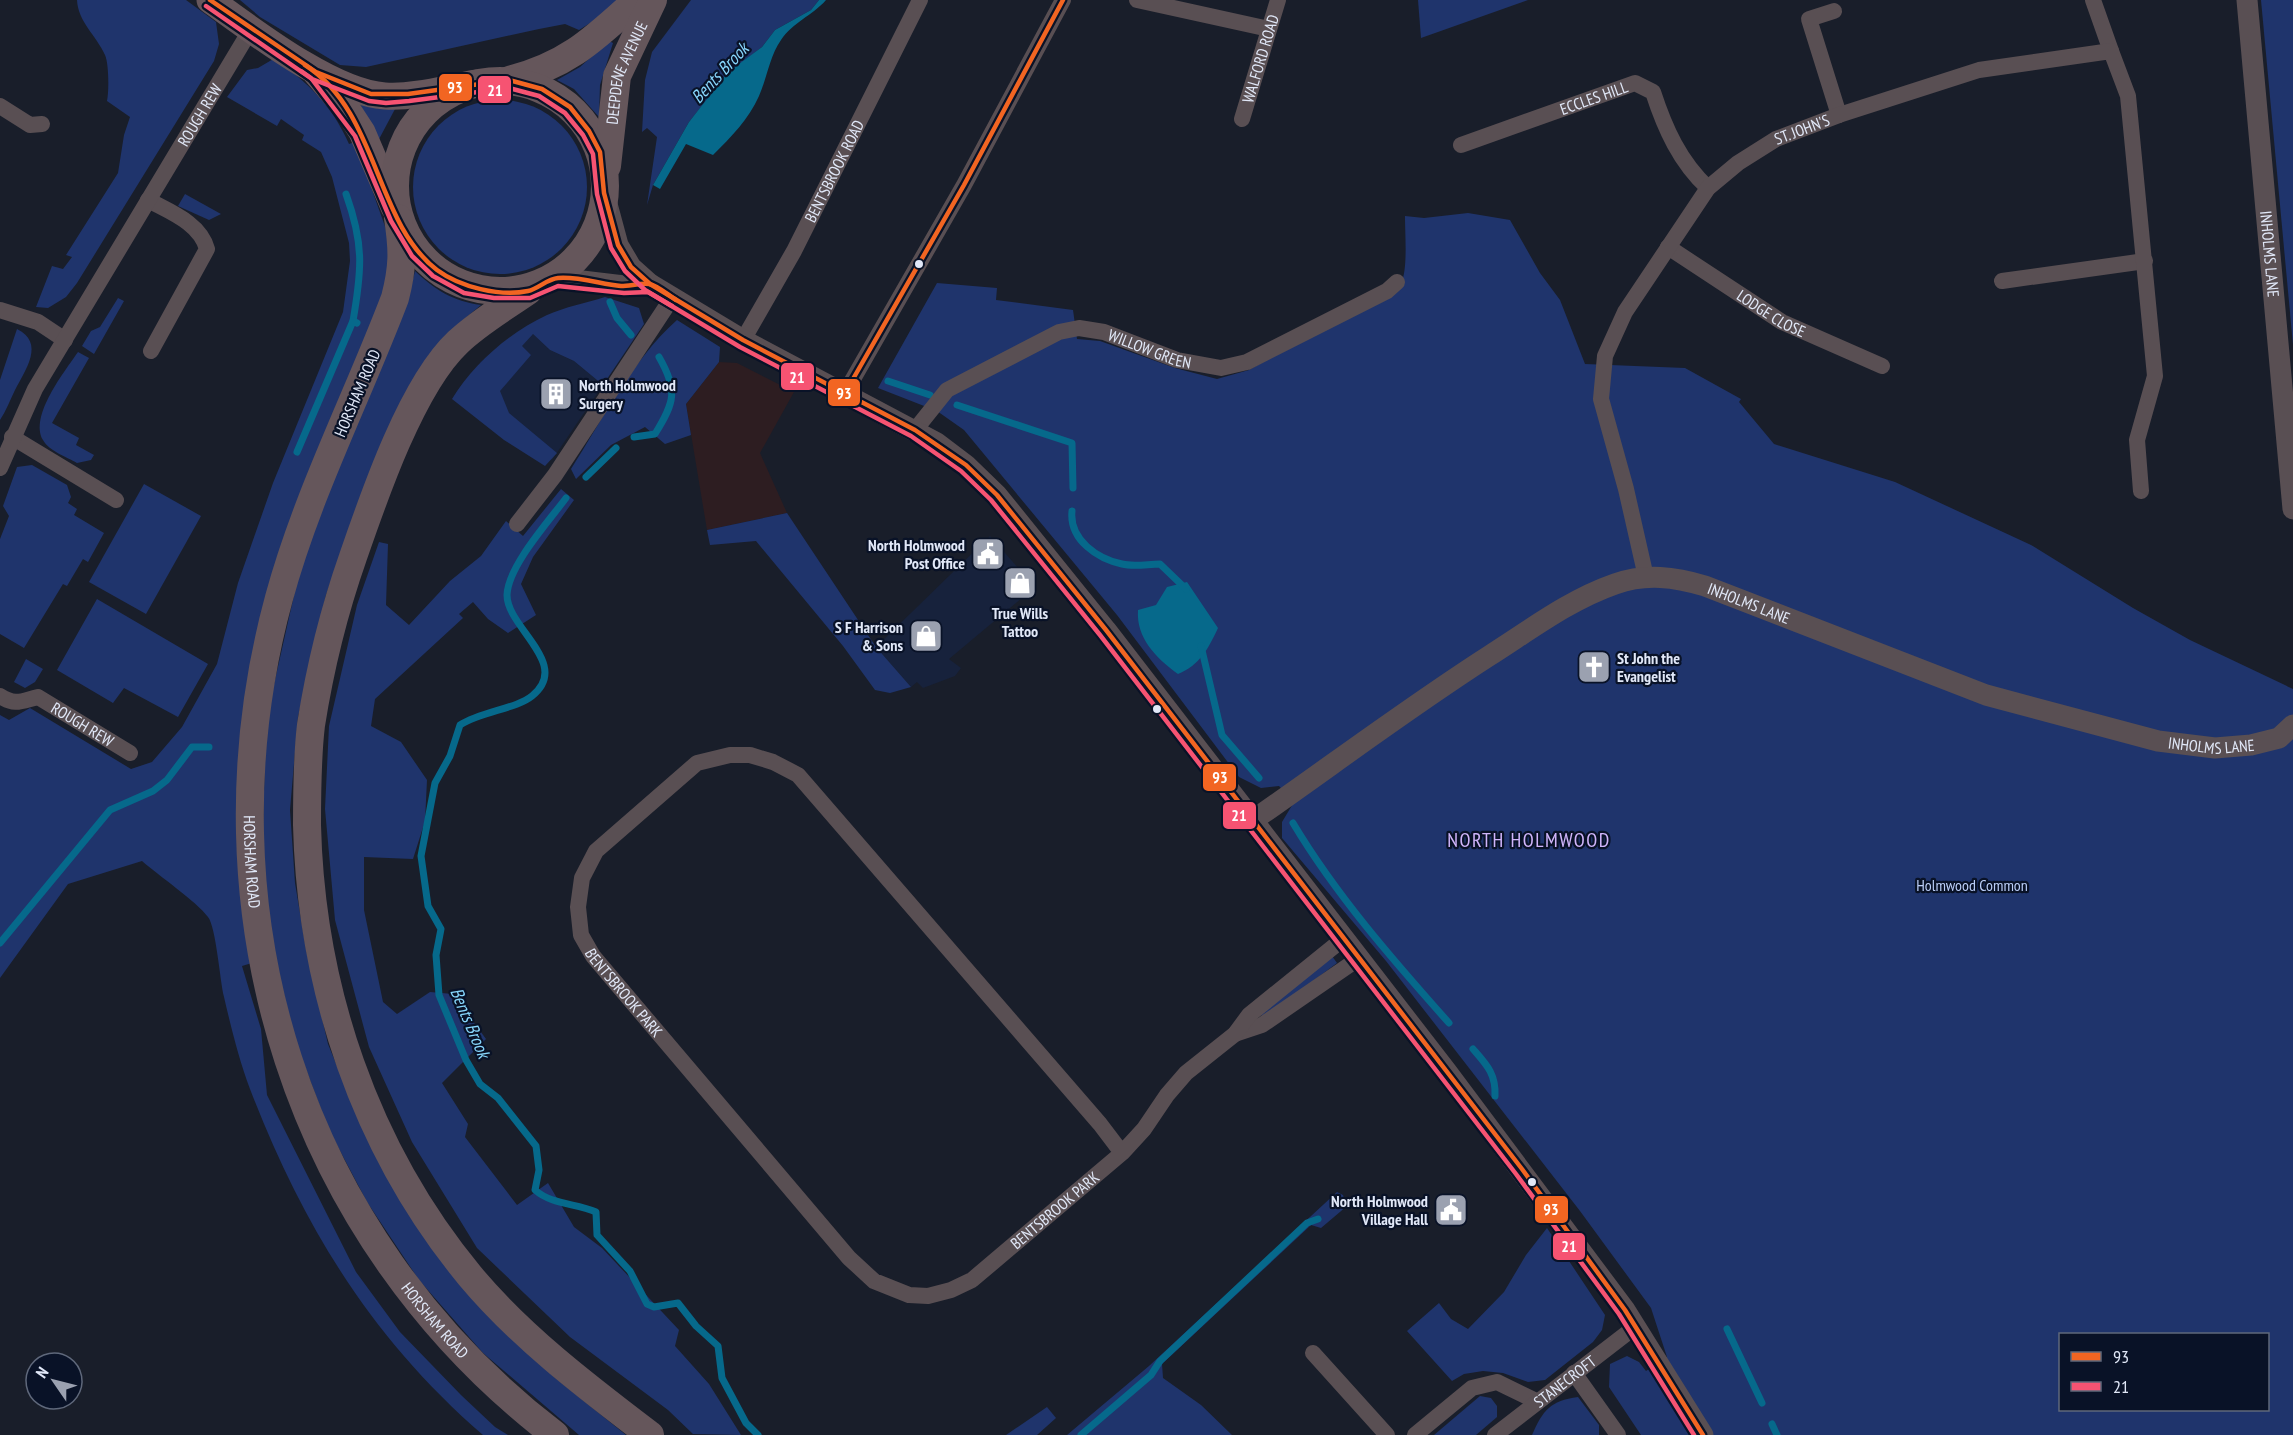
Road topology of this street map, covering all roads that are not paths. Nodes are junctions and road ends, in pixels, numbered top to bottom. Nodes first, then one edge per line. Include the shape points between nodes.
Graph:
1 (210, 0) edge
2 (637, 0) edge
3 (653, 0) edge
4 (920, 0) edge
5 (1063, 0) edge
6 (1137, 0) edge
7 (1278, 0) edge
8 (2093, 0) edge
9 (2247, 0) edge
10 (1834, 10) dead end
11 (251, 29) junction
12 (1269, 29) junction
13 (2111, 51) junction
14 (316, 72) junction
15 (509, 80) junction
16 (476, 83) junction
17 (0, 106) edge
18 (1839, 114) junction
19 (1242, 119) dead end
20 (42, 124) dead end
21 (1461, 145) dead end
22 (1708, 188) junction
23 (604, 189) junction
24 (148, 200) junction
25 (396, 212) junction
26 (1668, 247) junction
27 (2145, 261) junction
28 (557, 278) junction
29 (2002, 281) dead end
30 (1397, 282) dead end
31 (650, 284) junction
32 (528, 291) junction
33 (672, 298) junction
34 (0, 310) edge
35 (65, 340) junction
36 (743, 340) junction
37 (151, 351) dead end
38 (1882, 366) dead end
39 (845, 393) junction
40 (915, 430) junction
41 (12, 437) junction
42 (0, 468) edge
43 (2141, 491) dead end
44 (116, 500) dead end
45 (2293, 509) edge
46 (517, 524) dead end
47 (1646, 577) junction
48 (0, 696) edge
49 (2293, 725) edge
50 (130, 753) dead end
51 (1252, 821) junction
52 (1343, 939) junction
53 (1358, 959) junction
54 (1235, 1034) junction
55 (1122, 1153) junction
56 (1635, 1327) junction
57 (1313, 1353) dead end
58 (1574, 1373) junction
59 (1536, 1401) junction
60 (555, 1435) edge
61 (650, 1435) edge
62 (1387, 1435) edge
63 (1414, 1435) edge
64 (1495, 1435) edge
65 (1618, 1435) edge
66 (1703, 1435) edge

1 - 11 main road
2 - 15 highway, DEEPDENE AVENUE via 583,48 542,72
3 - 23 highway, DEEPDENE AVENUE via 616,76
4 - 36 street, BENTSBROOK ROAD via 794,251
5 - 39 street via 964,185
6 - 12 street
7 - 12 street, WALFORD ROAD
8 - 13 street
9 - 45 street, INHOLMS LANE
10 - 18 street via 1809,19
11 - 14 main road
11 - 24 street, ROUGH REW
12 - 19 street, WALFORD ROAD
13 - 18 street, ST. JOHN'S via 1979,70
13 - 27 street via 2128,96
14 - 16 main road via 386,96
14 - 25 main road via 362,132
15 - 16 highway
15 - 23 highway via 542,89 570,107 600,152
16 - 25 highway via 441,99 420,118 402,147 394,171
17 - 20 street via 30,124
18 - 22 street, ST. JOHN'S via 1776,139
21 - 22 street, ECCLES HILL via 1635,83 1653,92 1664,126 1689,170
22 - 26 street, ST. JOHN'S
23 - 28 highway via 600,222 590,244
23 - 31 street via 618,245 631,267
24 - 35 street, ROUGH REW
24 - 37 street via 197,229 207,249
25 - 32 highway via 418,251 437,270 467,286
25 - 60 highway, HORSHAM ROAD via 403,251 395,298 300,527 263,666 249,794 254,912 264,974 299,1092 353,1205 434,1319 492,1380
26 - 38 street, LODGE CLOSE via 1782,322
26 - 47 street, ST. JOHN'S via 1625,312 1605,356 1601,399
27 - 29 street
27 - 43 street via 2155,376 2137,440
28 - 31 street via 624,286
28 - 32 highway
30 - 40 street, WILLOW GREEN via 1387,291 1247,362 1221,368 1177,360 1104,332 1079,328 1059,333 947,390
31 - 33 street
32 - 61 highway via 458,342 438,366 418,398 355,551 326,649 311,727 307,789 313,913 341,1041 401,1175 435,1229 505,1314 596,1394
33 - 36 street
33 - 46 street via 555,475
34 - 35 street via 38,322
35 - 41 street, ROUGH REW
36 - 39 street
39 - 40 street
40 - 51 street via 966,465 997,495
41 - 42 street, ROUGH REW
41 - 44 street
47 - 49 street, INHOLMS LANE via 1674,577 1705,586 1986,695 2158,741 2215,748 2251,745 2279,738
47 - 51 street, INHOLMS LANE via 1617,583 1572,603 1467,670
48 - 50 street, ROUGH REW via 11,703 38,697
51 - 52 street
52 - 53 street
52 - 54 street, BENTSBROOK PARK via 1249,1015
53 - 54 street, BENTSBROOK PARK via 1262,1025
53 - 56 street via 1522,1169
54 - 55 street, BENTSBROOK PARK via 1186,1073
55 - 55 street, BENTSBROOK PARK via 798,775 750,755 697,763 596,851 582,878 578,907 581,935 593,956 849,1258 874,1281 901,1292 928,1296 972,1280
56 - 58 street, STANECROFT
56 - 66 street
57 - 62 street
58 - 59 street, STANECROFT
58 - 65 street
59 - 63 street via 1497,1382 1472,1388
59 - 64 street, STANECROFT

